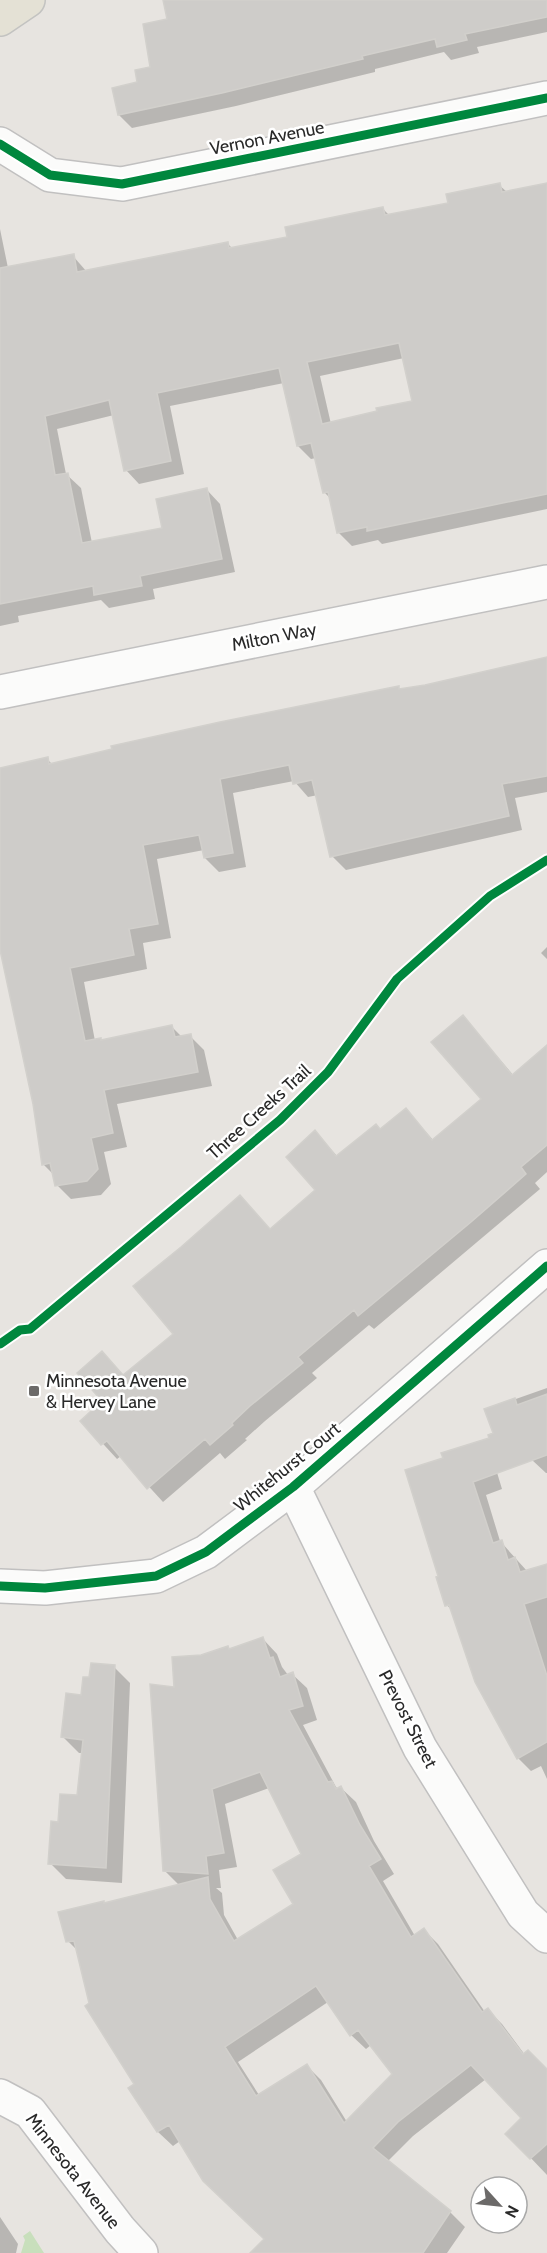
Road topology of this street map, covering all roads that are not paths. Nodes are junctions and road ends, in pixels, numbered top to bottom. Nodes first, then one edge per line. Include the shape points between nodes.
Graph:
1 (28, 0) edge
2 (0, 19) edge
3 (547, 98) edge
4 (0, 144) edge
5 (547, 582) edge
6 (0, 693) edge
7 (547, 1266) edge
8 (293, 1487) junction
9 (0, 1586) edge
10 (547, 1936) edge
11 (0, 2096) edge
12 (141, 2253) edge

1 - 2 main road
3 - 4 street, Vernon Avenue via 122,184 50,175
5 - 6 street, Milton Way
7 - 8 street, Whitehurst Court
8 - 9 street, Whitehurst Court via 206,1552 156,1576 45,1588
8 - 10 street, Prevost Street via 420,1748 523,1914
11 - 12 street, Minnesota Avenue via 30,2112

